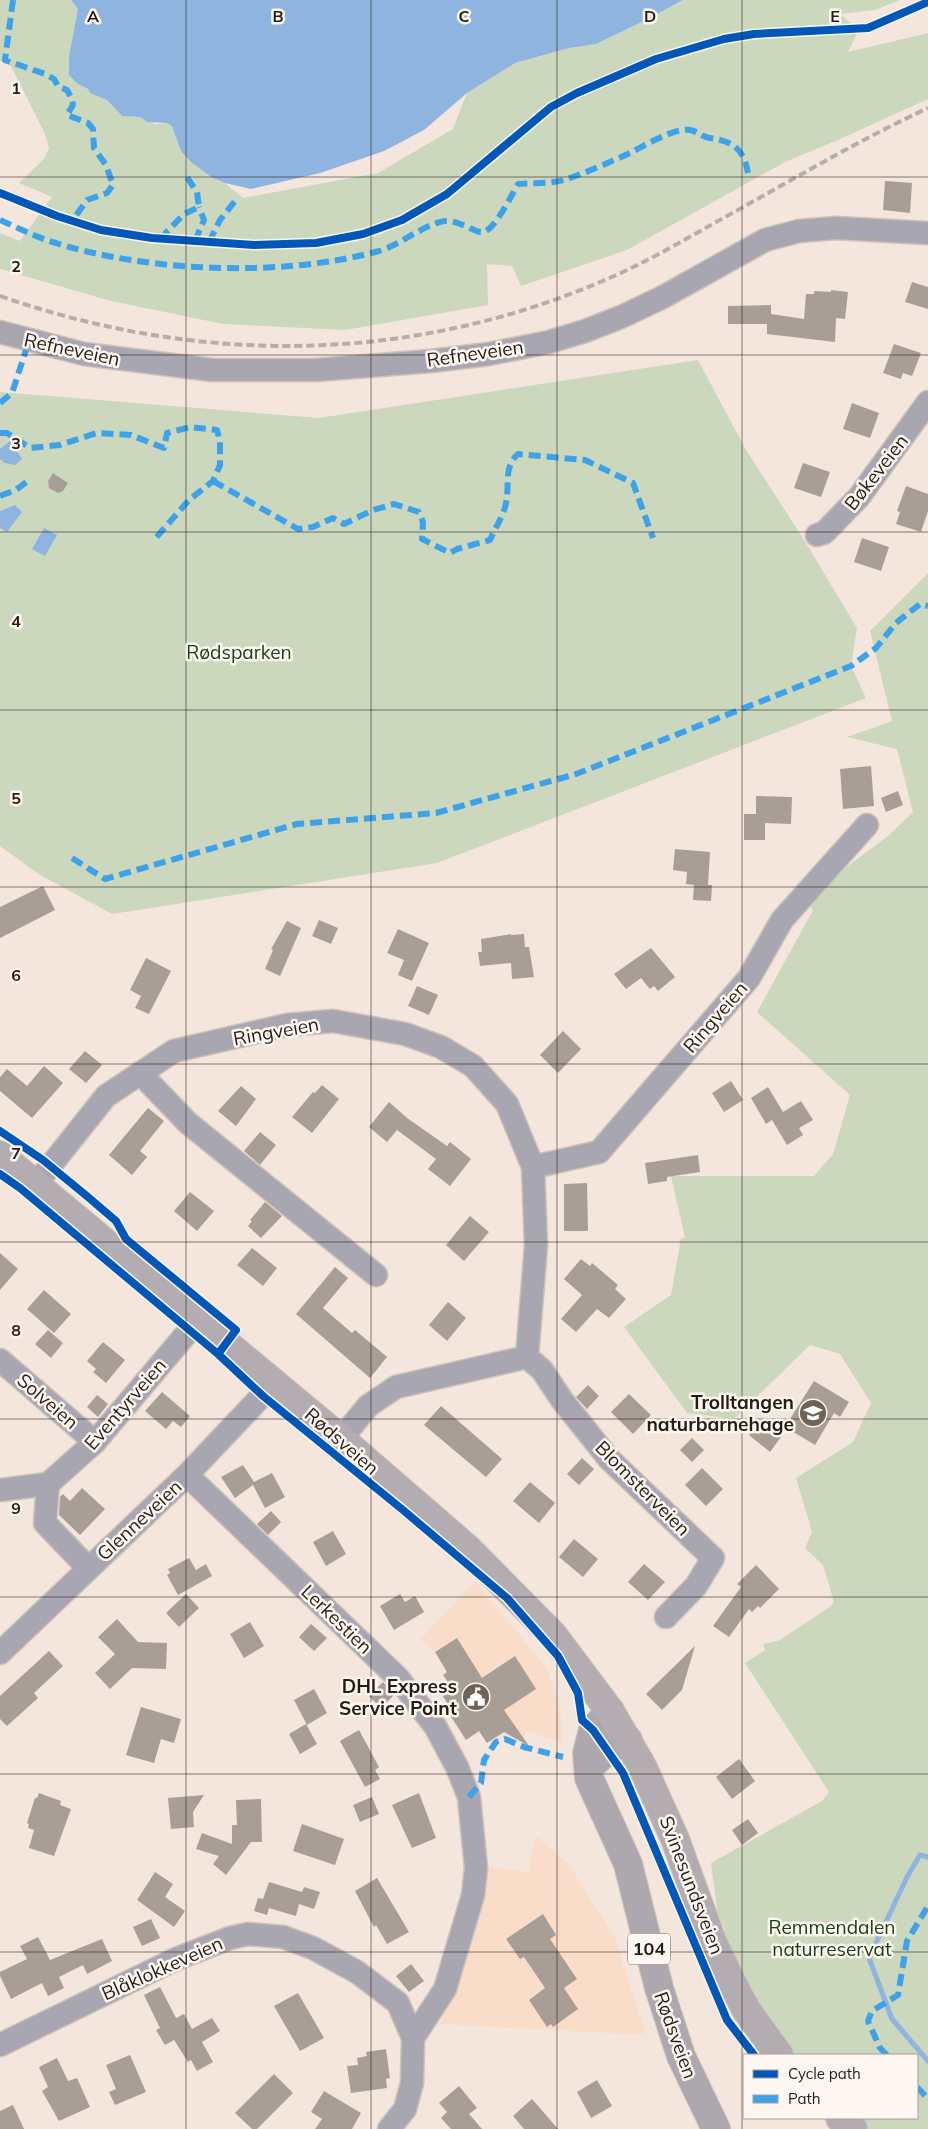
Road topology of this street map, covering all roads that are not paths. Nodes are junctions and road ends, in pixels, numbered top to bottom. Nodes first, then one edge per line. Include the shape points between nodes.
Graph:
1 (928, 233) edge
2 (0, 332) edge
3 (928, 402) edge
4 (817, 536) dead end
5 (867, 825) dead end
6 (140, 1073) junction
7 (0, 1155) edge
8 (533, 1168) junction
9 (36, 1184) junction
10 (376, 1274) dead end
11 (198, 1320) junction
12 (527, 1357) junction
13 (0, 1360) edge
14 (275, 1382) junction
15 (340, 1439) junction
16 (95, 1442) junction
17 (187, 1475) junction
18 (48, 1484) junction
19 (0, 1490) edge
20 (88, 1568) junction
21 (666, 1617) dead end
22 (0, 1653) edge
23 (610, 1712) junction
24 (628, 1740) junction
25 (589, 1767) junction
26 (413, 2038) junction
27 (0, 2045) edge
28 (778, 2054) edge
29 (841, 2119) edge
30 (389, 2129) edge
31 (716, 2129) edge
32 (854, 2129) edge

1 - 2 street, Refneveien via 836,228 791,233 765,240 663,297 585,331 489,354 440,360 316,370 212,370 84,354
3 - 4 street, Bøkeveien via 859,497 824,533
5 - 8 street, Ringveien via 782,920 749,978 599,1152
6 - 8 street, Ringveien via 174,1051 287,1025 333,1021 405,1034 441,1047 473,1066 507,1104
6 - 9 street, Ringveien via 106,1096
6 - 10 street via 188,1123
7 - 9 highway, Rødsveien
8 - 12 street, Ringveien via 536,1245
9 - 11 highway, Rødsveien
11 - 14 highway, Rødsveien
11 - 16 street, Eventyrveien
12 - 15 street via 396,1387 368,1406
12 - 21 street, Blomsterveien via 542,1370 609,1458 713,1558 696,1586
13 - 16 street, Solveien
14 - 15 highway, Rødsveien
14 - 17 street, Glenneveien
15 - 23 highway, Rødsveien via 494,1574 553,1635
16 - 18 street, Eventyrveien
17 - 20 street, Glenneveien
17 - 26 street, Lerkestien via 398,1678 435,1726 457,1767 469,1797 476,1868 473,1895 444,1989
18 - 19 street
18 - 20 street via 44,1523
20 - 22 street, Glenneveien
23 - 24 highway, Svinesundsveien
23 - 25 main road, Rødsveien / 104 via 593,1730 587,1753
24 - 25 main road via 608,1750
24 - 28 highway, Svinesundsveien via 660,1801 712,1940 734,1987
25 - 31 main road, Rødsveien / 104 via 589,1778 596,1796 628,1864 658,1988 681,2056
26 - 27 street, Blåklokkeveien via 398,2003 357,1972 313,1948 283,1937 248,1934 176,1959
26 - 30 street via 410,2094 398,2121
29 - 32 highway

